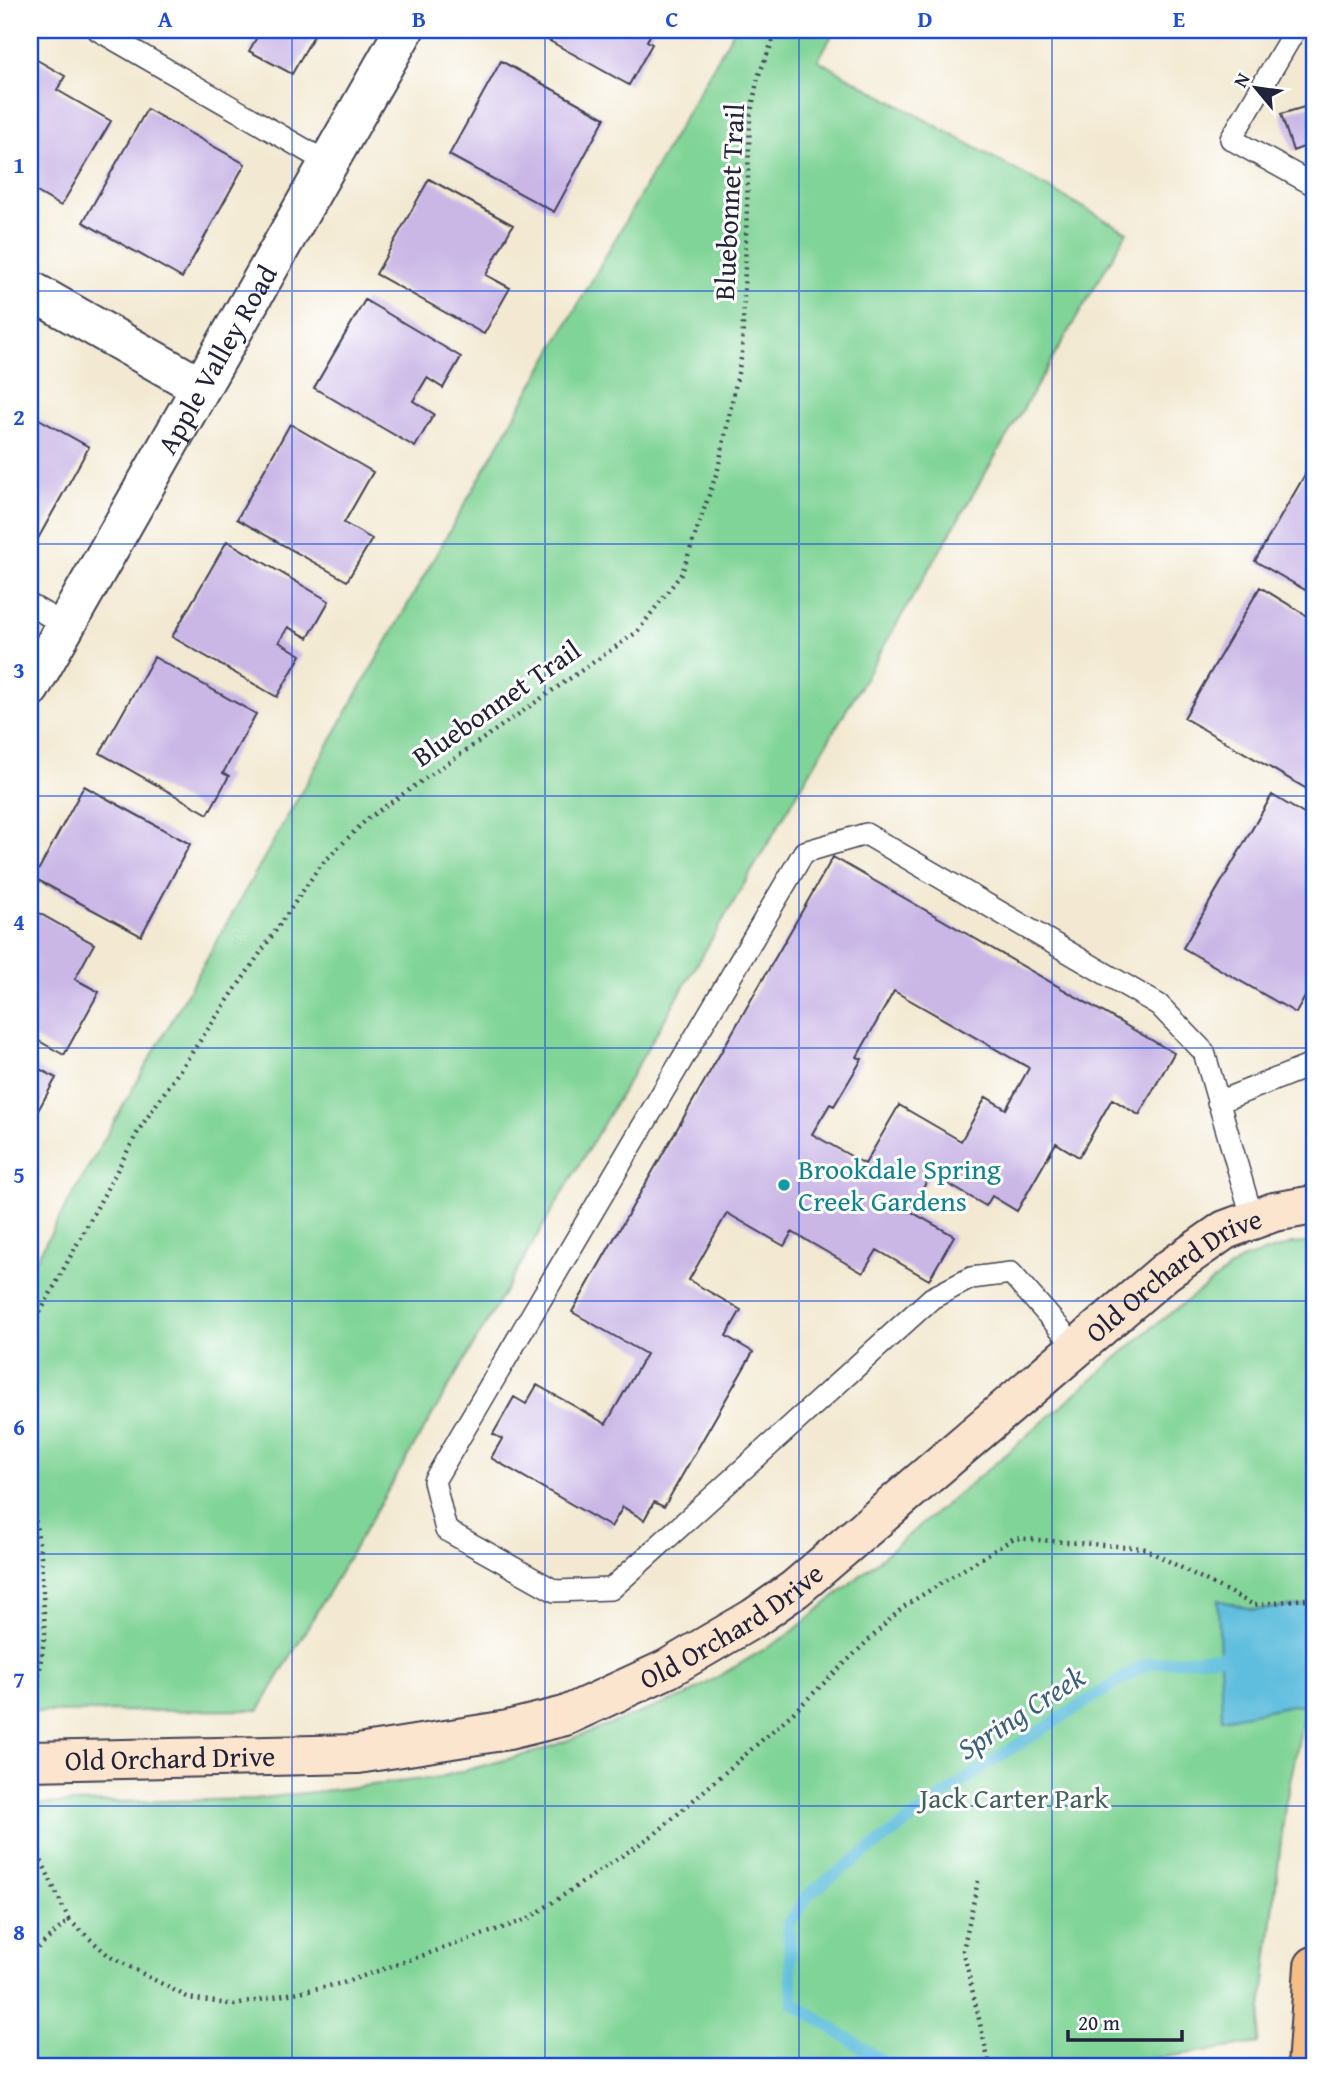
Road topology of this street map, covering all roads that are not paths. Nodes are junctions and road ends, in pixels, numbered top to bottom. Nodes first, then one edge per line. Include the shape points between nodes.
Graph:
1 (98, 30) edge
2 (404, 30) edge
3 (1295, 30) edge
4 (328, 163) junction
5 (1314, 185) edge
6 (30, 290) edge
7 (201, 387) junction
8 (30, 605) edge
9 (65, 625) junction
10 (30, 688) edge
11 (1314, 1064) edge
12 (1218, 1102) junction
13 (1314, 1205) edge
14 (1253, 1220) junction
15 (1077, 1348) junction
16 (31, 1743) edge
17 (1314, 1966) edge
18 (1305, 2067) edge

1 - 4 lane
2 - 4 street, Apple Valley Road
3 - 5 lane via 1231,139
4 - 7 street, Apple Valley Road
6 - 7 street
7 - 9 street, Apple Valley Road
8 - 9 lane
9 - 10 street, Apple Valley Road
11 - 12 lane
12 - 14 lane
12 - 15 lane via 1204,1052 1159,1005 866,834 804,852 434,1481 446,1530 555,1591 611,1589 932,1298 971,1278 1011,1273
13 - 14 street, Old Orchard Drive
14 - 15 street, Old Orchard Drive via 1225,1230 1165,1272
15 - 16 street, Old Orchard Drive via 795,1589 667,1669 565,1716 358,1754
17 - 18 main road

